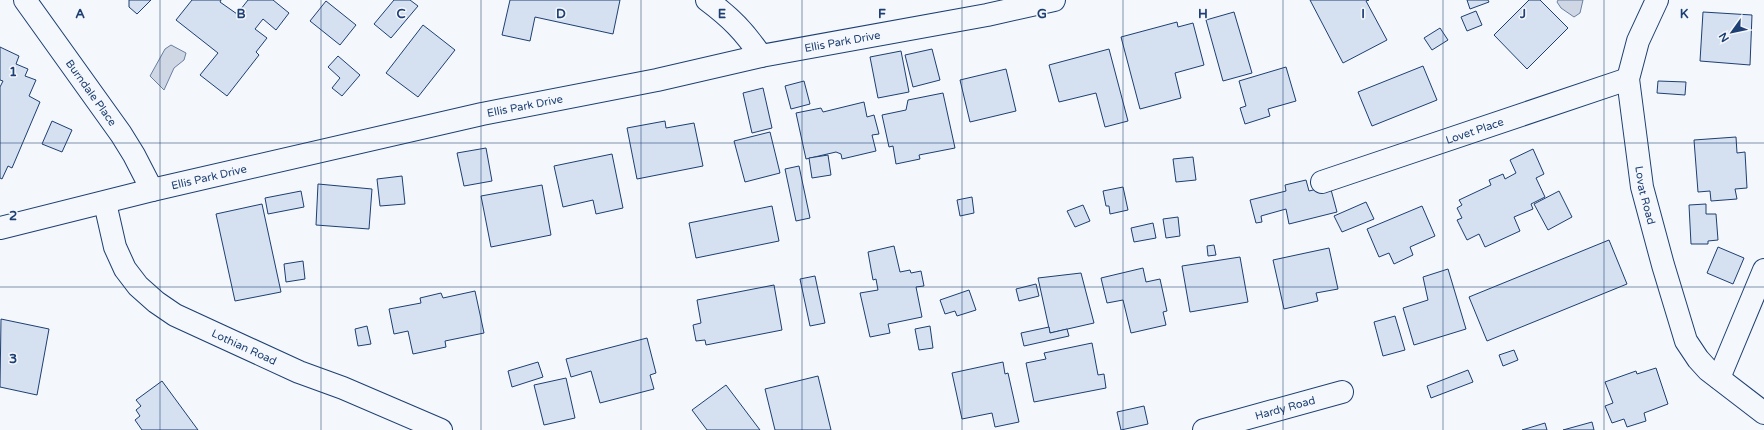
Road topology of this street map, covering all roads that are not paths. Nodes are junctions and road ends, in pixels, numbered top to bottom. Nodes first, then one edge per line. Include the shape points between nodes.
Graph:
1 (25, 0) edge
2 (707, 0) edge
3 (1054, 0) edge
4 (1657, 0) edge
5 (761, 56) junction
6 (1628, 79) junction
7 (1322, 182) dead end
8 (152, 190) junction
9 (105, 203) junction
10 (0, 228) edge
11 (1764, 270) edge
12 (1719, 378) junction
13 (1342, 392) dead end
14 (1764, 413) edge
15 (441, 430) edge
16 (1204, 430) edge

1 - 8 street, Burndale Place via 121,134
2 - 5 street via 746,34
3 - 5 street, Ellis Park Drive via 987,15
4 - 6 street, Lovat Road via 1638,41
5 - 8 street, Ellis Park Drive via 657,80 482,114
6 - 7 street, Lovet Place
6 - 12 street, Lovat Road via 1642,187 1662,265 1686,341 1698,359
8 - 9 street, Ellis Park Drive
9 - 10 street, Ellis Park Drive
9 - 15 street, Lothian Road via 115,247 125,270 138,286 175,315 299,372
11 - 12 street
12 - 14 street, Lovat Road
13 - 16 street, Hardy Road

